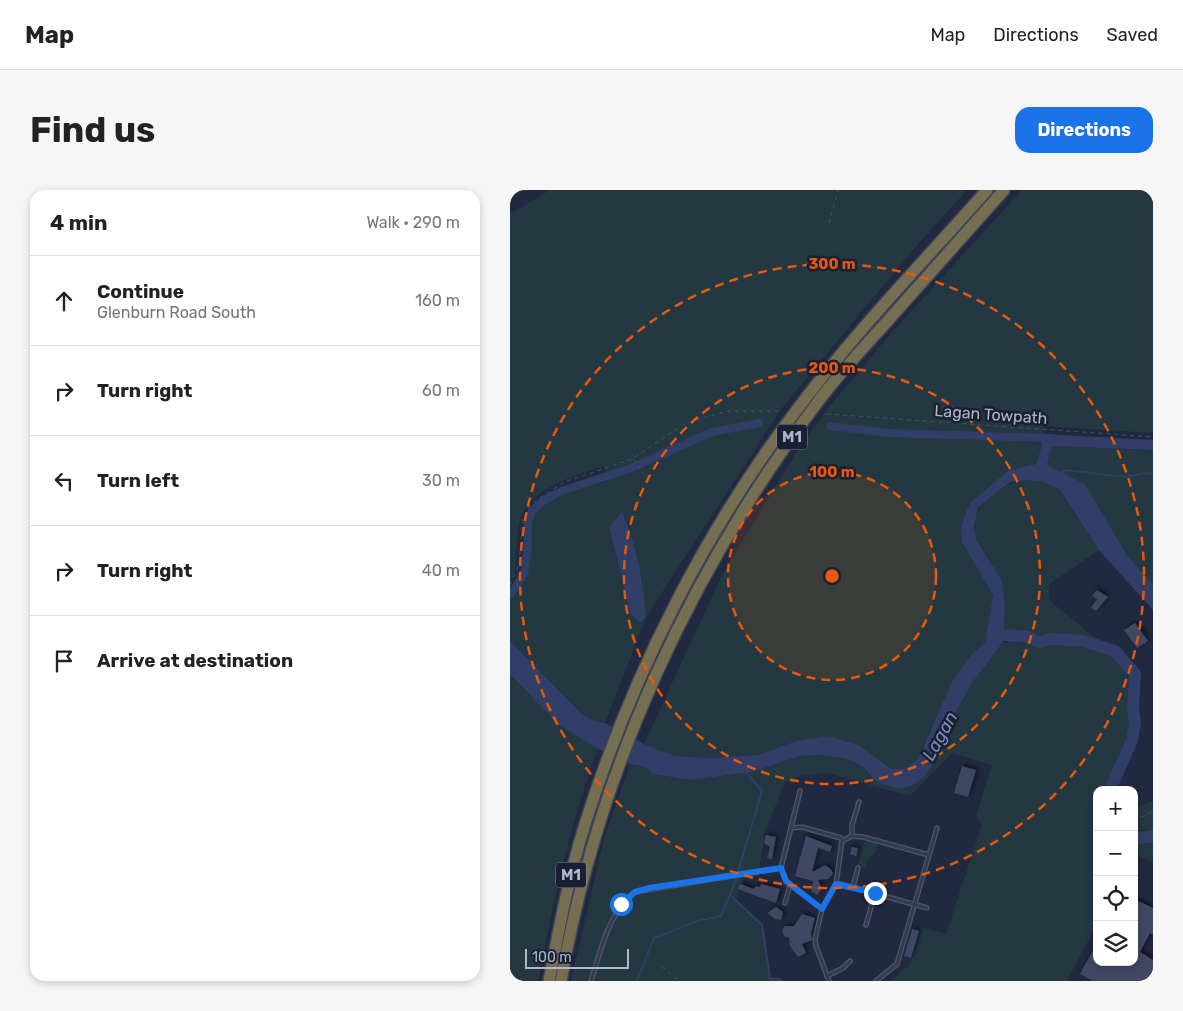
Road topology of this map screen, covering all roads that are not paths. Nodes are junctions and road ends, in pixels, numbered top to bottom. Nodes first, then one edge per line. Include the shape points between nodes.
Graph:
1 (987, 190) edge
2 (1004, 190) edge
3 (800, 791) dead end
4 (859, 802) dead end
5 (791, 828) junction
6 (937, 828) dead end
7 (852, 836) junction
8 (842, 841) junction
9 (929, 855) junction
10 (781, 868) junction
11 (858, 868) dead end
12 (836, 884) junction
13 (790, 885) junction
14 (853, 887) junction
15 (875, 893) junction
16 (785, 903) dead end
17 (915, 905) junction
18 (927, 908) dead end
19 (822, 909) junction
20 (866, 925) dead end
21 (850, 961) dead end
22 (827, 976) junction
23 (549, 981) edge
24 (560, 981) edge
25 (591, 981) edge
26 (829, 981) edge
27 (876, 981) edge

1 - 23 highway, M1 via 845,350 786,425 698,562 624,717 603,772 567,891
2 - 24 highway, M1 via 849,364 800,427 751,499 708,571 670,646 615,777 586,868
3 - 5 lane
4 - 7 lane
5 - 8 lane via 802,827 841,838
5 - 10 lane
6 - 9 lane
7 - 8 lane
7 - 9 lane
8 - 12 lane
9 - 17 lane
10 - 13 lane
10 - 25 lane via 635,892 621,904 612,918
11 - 14 lane
12 - 14 lane
12 - 19 lane
13 - 16 lane
13 - 19 lane
14 - 15 lane
15 - 17 lane
15 - 20 lane
17 - 18 lane
17 - 27 lane via 897,964
19 - 22 lane via 816,946
21 - 22 lane
22 - 26 lane

